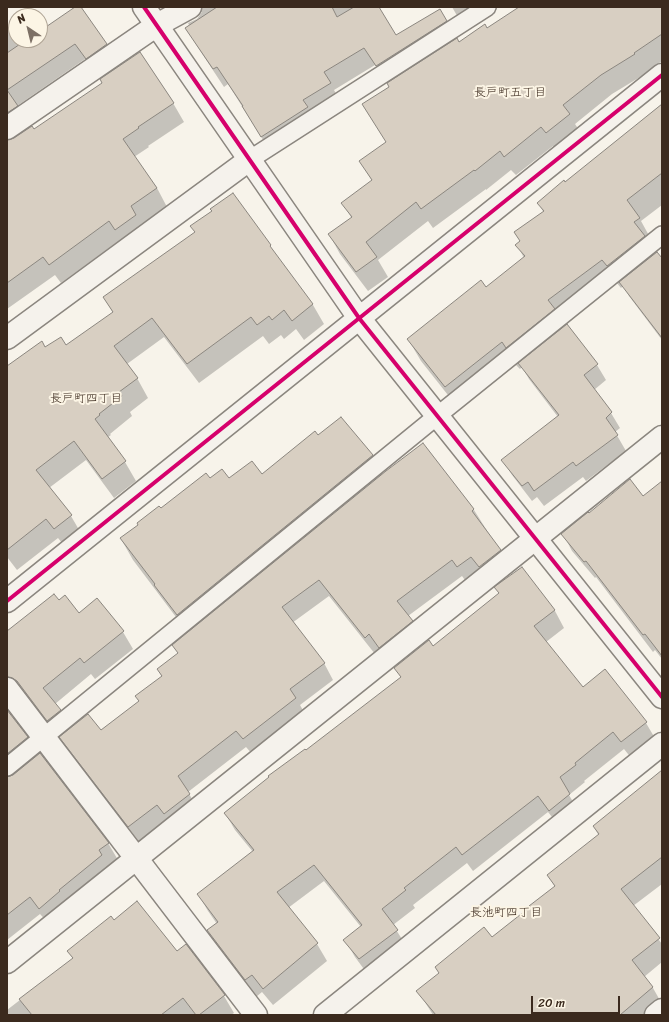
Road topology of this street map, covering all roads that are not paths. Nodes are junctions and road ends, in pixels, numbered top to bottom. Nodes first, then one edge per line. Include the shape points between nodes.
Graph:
1 (144, 7) edge
2 (190, 7) edge
3 (486, 7) edge
4 (157, 25) junction
5 (662, 74) edge
6 (7, 128) edge
7 (249, 160) junction
8 (662, 235) edge
9 (359, 318) junction
10 (7, 338) edge
11 (437, 416) junction
12 (662, 437) edge
13 (535, 539) junction
14 (7, 601) edge
15 (7, 688) edge
16 (662, 697) edge
17 (44, 738) junction
18 (662, 744) edge
19 (7, 767) edge
20 (136, 859) junction
21 (7, 962) edge
22 (662, 1010) edge
23 (256, 1015) edge
24 (325, 1015) edge
25 (656, 1015) edge

1 - 4 street
2 - 4 street
3 - 7 lane
4 - 6 street
4 - 7 street
5 - 9 street
7 - 9 street
7 - 10 street
8 - 11 lane
9 - 11 street
9 - 14 street
11 - 13 street
11 - 17 lane
12 - 13 street
13 - 16 street
13 - 20 street
15 - 17 street
17 - 19 lane
17 - 20 street
18 - 24 street
20 - 21 street
20 - 23 street
22 - 25 street

